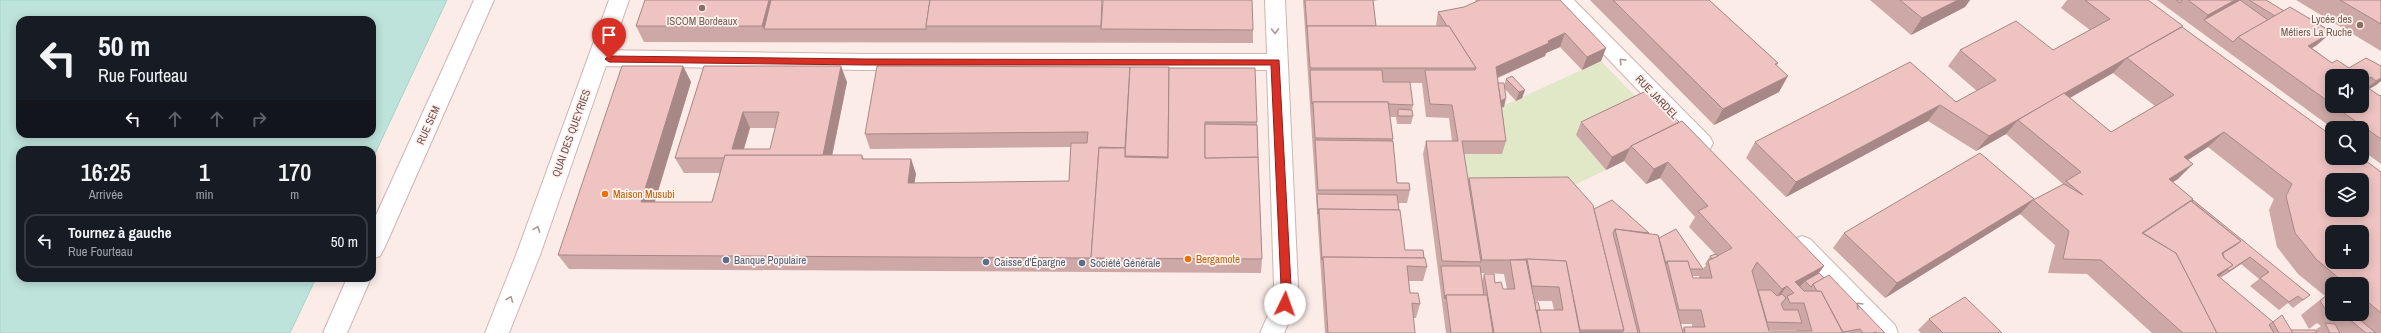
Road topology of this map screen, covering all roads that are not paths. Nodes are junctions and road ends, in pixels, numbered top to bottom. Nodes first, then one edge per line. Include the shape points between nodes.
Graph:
1 (484, 0) edge
2 (618, 0) edge
3 (1275, 0) edge
4 (1562, 0) edge
5 (598, 58) junction
6 (1276, 62) junction
7 (1715, 157) edge
8 (1787, 231) edge
9 (376, 240) edge
10 (357, 282) edge
11 (334, 333) edge
12 (497, 333) edge
13 (1272, 333) edge
14 (1886, 333) edge

1 - 9 street, RUE SEM
2 - 5 street, QUAI DES QUEYRIES
3 -> 6 street
7 -> 4 street, RUE JARDEL
5 - 6 street via 865,62
12 -> 5 street, QUAI DES QUEYRIES
6 - 13 street via 1286,286 1285,304
14 -> 8 street
10 - 11 street

